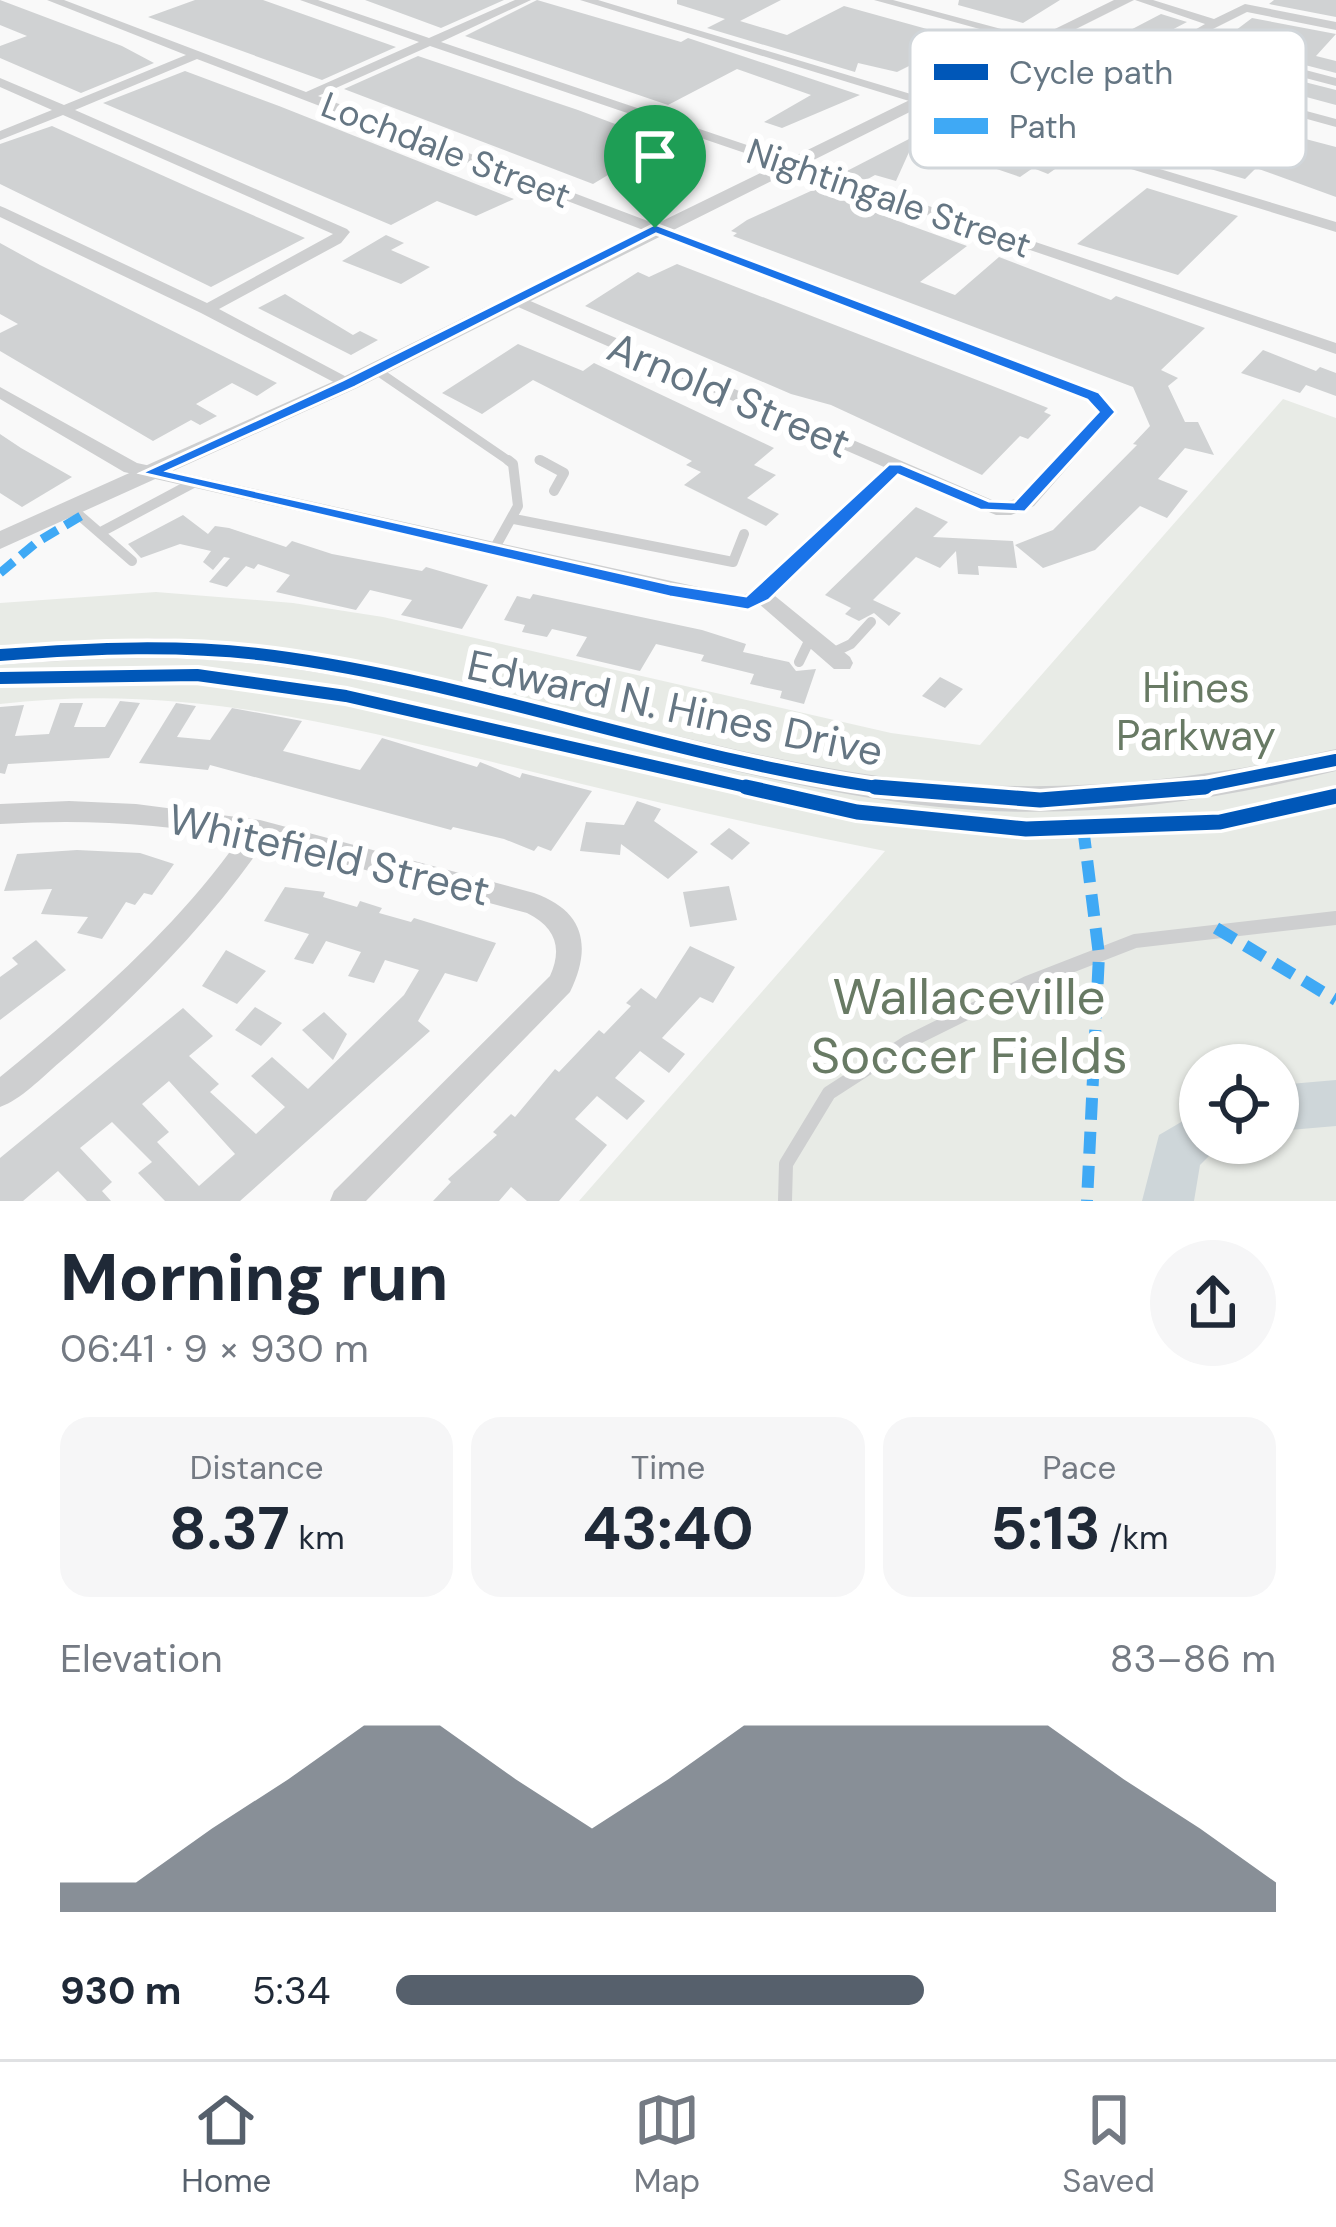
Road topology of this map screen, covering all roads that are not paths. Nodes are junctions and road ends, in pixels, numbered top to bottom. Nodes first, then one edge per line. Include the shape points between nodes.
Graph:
1 (86, 0) edge
2 (307, 0) edge
3 (525, 0) edge
4 (586, 0) edge
5 (880, 0) edge
6 (1127, 0) edge
7 (1171, 0) edge
8 (61, 3) edge
9 (1218, 19) junction
10 (1336, 26) edge
11 (991, 30) edge
12 (1066, 30) edge
13 (1200, 30) edge
14 (428, 42) junction
15 (196, 55) junction
16 (1306, 74) edge
17 (0, 82) edge
18 (1336, 82) edge
19 (305, 97) junction
20 (910, 97) edge
21 (910, 105) edge
22 (65, 109) junction
23 (1306, 115) edge
24 (1336, 123) edge
25 (0, 136) edge
26 (789, 164) junction
27 (1145, 168) edge
28 (0, 211) edge
29 (1336, 226) edge
30 (655, 228) junction
31 (515, 301) junction
32 (207, 309) junction
33 (1336, 349) edge
34 (376, 370) junction
35 (349, 383) junction
36 (0, 392) edge
37 (1106, 406) joint
38 (539, 460) dead end
39 (895, 467) junction
40 (150, 473) junction
41 (193, 483) junction
42 (554, 491) dead end
43 (71, 508) junction
44 (514, 519) junction
45 (101, 532) junction
46 (744, 534) dead end
47 (0, 541) edge
48 (493, 550) junction
49 (132, 561) dead end
50 (762, 596) junction
51 (872, 622) dead end
52 (811, 637) junction
53 (0, 655) edge
54 (836, 658) joint
55 (799, 662) dead end
56 (1336, 760) edge
57 (0, 814) edge
58 (260, 830) junction
59 (1336, 918) edge
60 (0, 1094) edge
61 (345, 1201) edge
62 (785, 1201) edge

1 - 8 street
2 - 14 street, Nightingale Street
3 - 14 street
4 - 20 street
5 - 11 street
6 - 9 street
6 - 12 street
7 - 9 street
8 - 15 street, Lochdale Street
9 - 10 street via 1260,8
9 - 13 street
14 - 19 street
14 - 26 street, Nightingale Street
15 - 19 street, Lochdale Street
15 - 22 street
16 - 18 street
17 - 22 street
19 - 30 street, Lochdale Street
21 - 26 street
22 - 25 street
22 - 32 street via 342,232
23 - 24 street
26 - 30 street
26 - 33 street, Nightingale Street
27 - 29 street
28 - 32 street
30 - 31 street
30 - 37 street, Lochdale Street
31 - 34 street
31 - 39 street, Arnold Street
32 - 35 street
34 - 35 street
34 - 44 lane via 513,464
35 - 40 street
36 - 40 street
37 - 39 street, Arnold Street via 1106,416 1018,508 986,506
38 - 42 lane via 564,473
39 - 50 street
40 - 41 street
40 - 43 street
41 - 45 lane
41 - 48 street
43 - 45 lane
43 - 47 street
44 - 46 lane via 734,562
44 - 48 lane
45 - 49 lane
48 - 50 street via 739,603
50 - 52 street
51 - 54 lane
52 - 54 street
52 - 55 lane
53 - 56 street, Edward N. Hines Drive via 124,647 307,661 762,766 940,796 1054,800 1203,789
57 - 58 street, Whitefield Street via 141,812
58 - 60 street via 164,952
58 - 61 street, Whitefield Street via 534,904 555,915 570,937 571,962 560,984
59 - 62 lane via 1136,941 1028,982 908,1042 829,1093 786,1163

